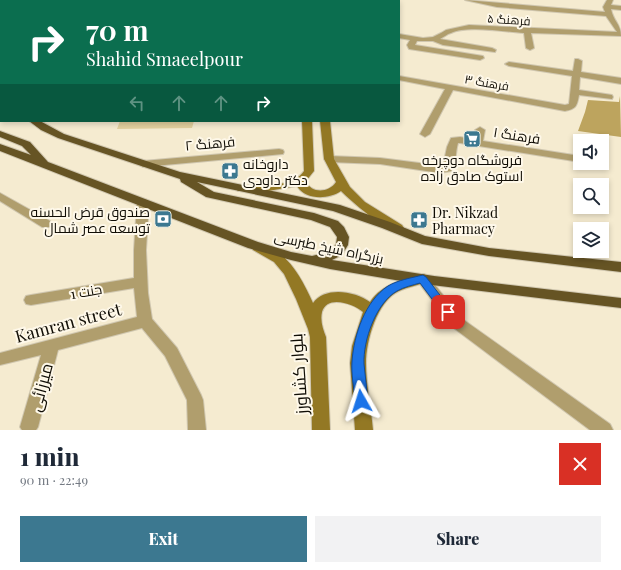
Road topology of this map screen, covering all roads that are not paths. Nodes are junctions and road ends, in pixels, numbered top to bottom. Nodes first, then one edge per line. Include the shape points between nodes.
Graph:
1 (468, 0) edge
2 (530, 0) edge
3 (610, 0) edge
4 (484, 1) edge
5 (528, 7) junction
6 (621, 8) edge
7 (607, 10) junction
8 (527, 31) junction
9 (621, 33) edge
10 (400, 36) edge
11 (414, 39) junction
12 (434, 39) junction
13 (530, 48) dead end
14 (492, 50) dead end
15 (480, 58) dead end
16 (578, 61) dead end
17 (509, 64) dead end
18 (577, 76) junction
19 (400, 78) edge
20 (621, 82) edge
21 (450, 87) junction
22 (525, 89) dead end
23 (575, 92) junction
24 (609, 97) dead end
25 (520, 100) junction
26 (35, 122) edge
27 (307, 122) edge
28 (325, 122) edge
29 (480, 130) dead end
30 (0, 134) edge
31 (425, 134) dead end
32 (478, 143) junction
33 (0, 146) edge
34 (279, 152) dead end
35 (573, 158) edge
36 (329, 159) junction
37 (45, 164) junction
38 (143, 164) junction
39 (177, 175) junction
40 (301, 181) junction
41 (341, 182) junction
42 (239, 189) junction
43 (0, 196) edge
44 (143, 202) junction
45 (46, 224) dead end
46 (408, 234) junction
47 (254, 245) junction
48 (307, 260) junction
49 (621, 268) edge
50 (423, 279) junction
51 (140, 282) junction
52 (31, 300) dead end
53 (621, 303) edge
54 (371, 311) junction
55 (145, 321) junction
56 (314, 323) junction
57 (51, 346) junction
58 (0, 359) edge
59 (29, 427) dead end
60 (197, 430) edge
61 (321, 430) edge
62 (364, 430) edge
63 (604, 430) edge

1 - 4 street
2 - 5 street
3 - 7 street
4 - 5 street
5 - 7 street via 556,12
6 - 7 street
7 - 9 street
8 - 9 street, فرهنگ ۵
8 - 12 street, فرهنگ ۵ via 469,27 448,31
8 - 13 street
10 - 11 street, فرهنگ ۵
11 - 12 street, فرهنگ ۵
11 - 15 street via 411,45 416,48
12 - 14 street via 443,43
16 - 18 street
17 - 18 street
18 - 20 street
18 - 23 street
19 - 21 street, فرهنگ ۳
21 - 25 street, فرهنگ ۳
21 - 31 street
22 - 25 street
23 - 24 street
23 - 25 street, فرهنگ ۳ via 572,107
26 - 38 highway via 61,136
27 - 40 main road via 309,171
28 - 36 main road
29 - 32 street
30 - 37 highway via 26,144
32 - 35 street, فرهنگ ۱
32 - 36 street, فرهنگ ۱ via 455,140 452,143 450,165 447,169 440,170 380,161
33 - 37 highway, بزرگراه شیخ طبرسی
34 - 38 street, فرهنگ ۲
36 - 41 main road
37 - 44 highway, بزرگراه شیخ طبرسی
38 - 39 highway
39 - 42 highway
39 - 48 highway via 210,195 314,217 334,224 343,237 337,252 317,260
40 - 41 main road via 306,189 320,193 335,190
40 - 42 main road via 281,186
41 - 46 main road via 361,204
42 - 46 highway via 344,211
43 - 45 street
44 - 47 highway, بزرگراه شیخ طبرسی
44 - 51 street
46 - 49 highway via 422,240 466,249
47 - 48 highway, بزرگراه شیخ طبرسی
47 - 56 main road, بلوار کشاورز via 284,264
48 - 50 highway, بزرگراه شیخ طبرسی
50 - 53 highway, بزرگراه شیخ طبرسی
50 - 54 main road via 393,288 380,298
50 - 63 street via 456,322
51 - 52 street, جنت 1
51 - 55 street
54 - 56 main road via 360,300 334,297 326,300 315,310
54 - 62 main road via 360,346 358,363
55 - 57 street, Kamran street
55 - 60 street via 172,352 195,400
56 - 61 main road, بلوار کشاورز via 318,337
57 - 58 street, Kamran street
57 - 59 street, میرزائی

